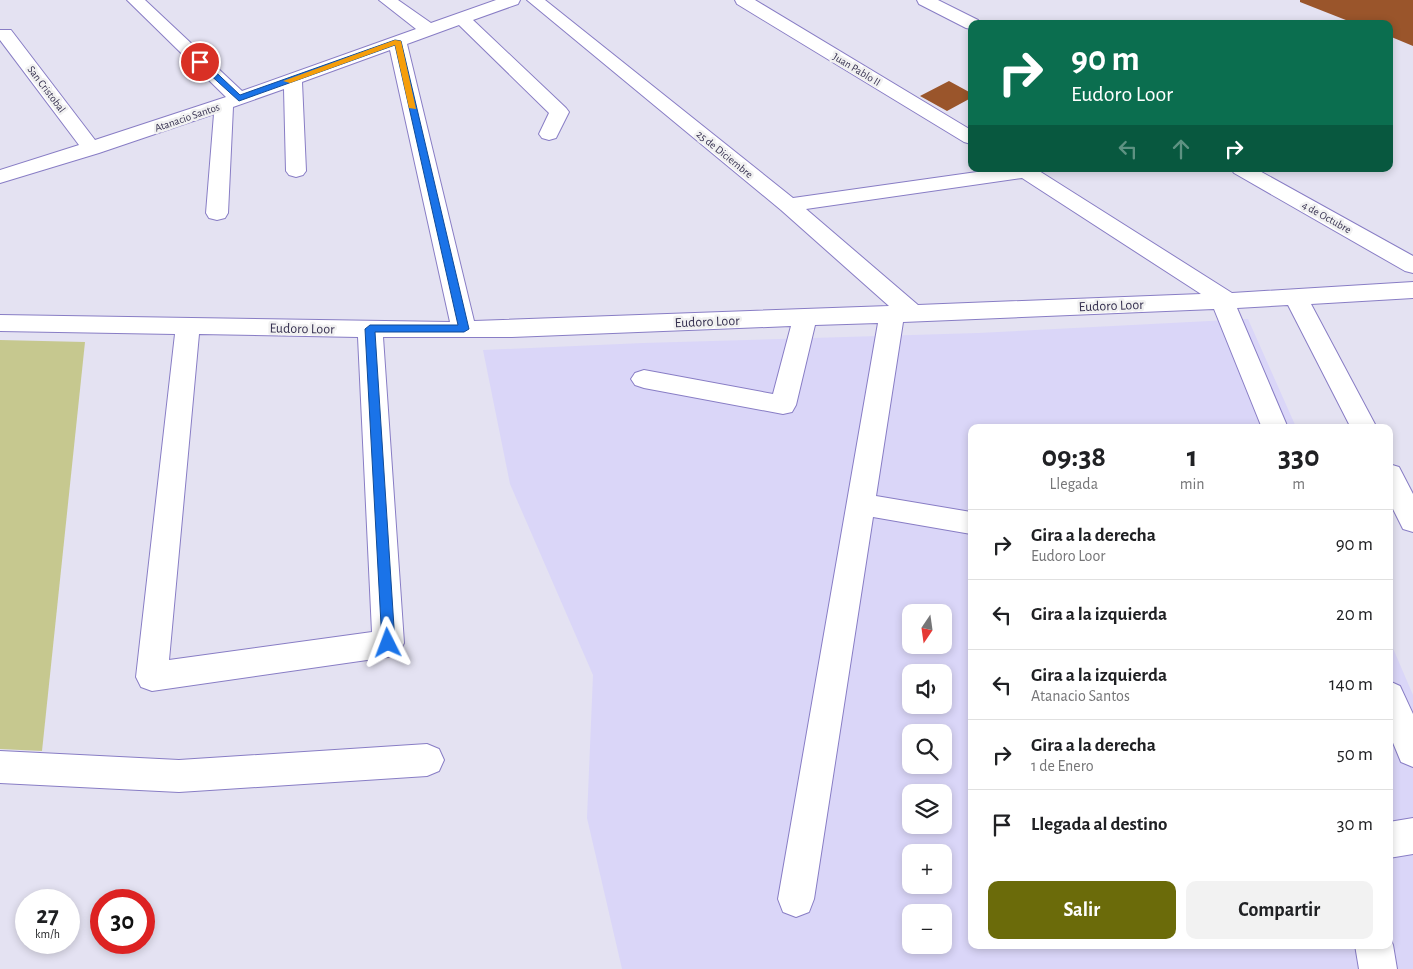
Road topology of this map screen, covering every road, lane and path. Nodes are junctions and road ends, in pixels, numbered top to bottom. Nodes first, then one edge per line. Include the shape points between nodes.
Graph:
1 (135, 0) edge
2 (387, 0) edge
3 (512, 0) edge
4 (535, 0) edge
5 (743, 0) edge
6 (925, 0) edge
7 (461, 18) junction
8 (968, 22) edge
9 (429, 30) junction
10 (0, 35) edge
11 (398, 41) junction
12 (293, 79) junction
13 (232, 101) junction
14 (549, 134) dead end
15 (968, 136) edge
16 (92, 149) junction
17 (296, 171) dead end
18 (1011, 172) edge
19 (1027, 172) edge
20 (1246, 172) edge
21 (0, 177) edge
22 (789, 205) junction
23 (217, 213) dead end
24 (1413, 266) edge
25 (1413, 290) edge
26 (1296, 298) junction
27 (1224, 301) junction
28 (902, 313) junction
29 (805, 317) junction
30 (0, 323) edge
31 (188, 326) junction
32 (370, 329) junction
33 (464, 329) junction
34 (644, 379) dead end
35 (1273, 424) edge
36 (1362, 424) edge
37 (1393, 482) edge
38 (861, 504) junction
39 (1413, 521) edge
40 (968, 522) edge
41 (1393, 705) edge
42 (1413, 751) edge
43 (427, 760) dead end
44 (0, 767) edge
45 (1413, 836) edge
46 (1393, 839) edge
47 (796, 899) dead end
48 (1375, 949) edge
49 (1378, 969) edge

1 - 13 street
2 - 9 street
3 - 7 street, Atanacio Santos
4 - 22 street, 25 de Diciembre
5 - 15 street, Juan Pablo II
6 - 8 street
7 - 9 street, Atanacio Santos
7 - 14 street via 559,112
9 - 11 street, Atanacio Santos
10 - 16 street, San Cristobal via 5,34
11 - 12 street, Atanacio Santos
11 - 33 street
12 - 13 street, Atanacio Santos
12 - 17 street
13 - 16 street, Atanacio Santos
13 - 23 street
16 - 21 street, Atanacio Santos
18 - 22 street
19 - 27 street
20 - 24 street, 4 de Octubre
22 - 28 street, 25 de Diciembre
25 - 26 street, Eudoro Loor
26 - 27 street, Eudoro Loor
26 - 36 street
27 - 28 street, Eudoro Loor
27 - 35 street
28 - 29 street, Eudoro Loor
28 - 38 street
29 - 33 street, Eudoro Loor
29 - 34 street via 783,405
30 - 31 street, Eudoro Loor
31 - 32 street, Eudoro Loor
31 - 32 street via 152,677 388,643
32 - 33 street, Eudoro Loor
37 - 39 street
38 - 40 street
38 - 47 street
41 - 42 street
43 - 44 street via 179,776
45 - 46 street
48 - 49 street

